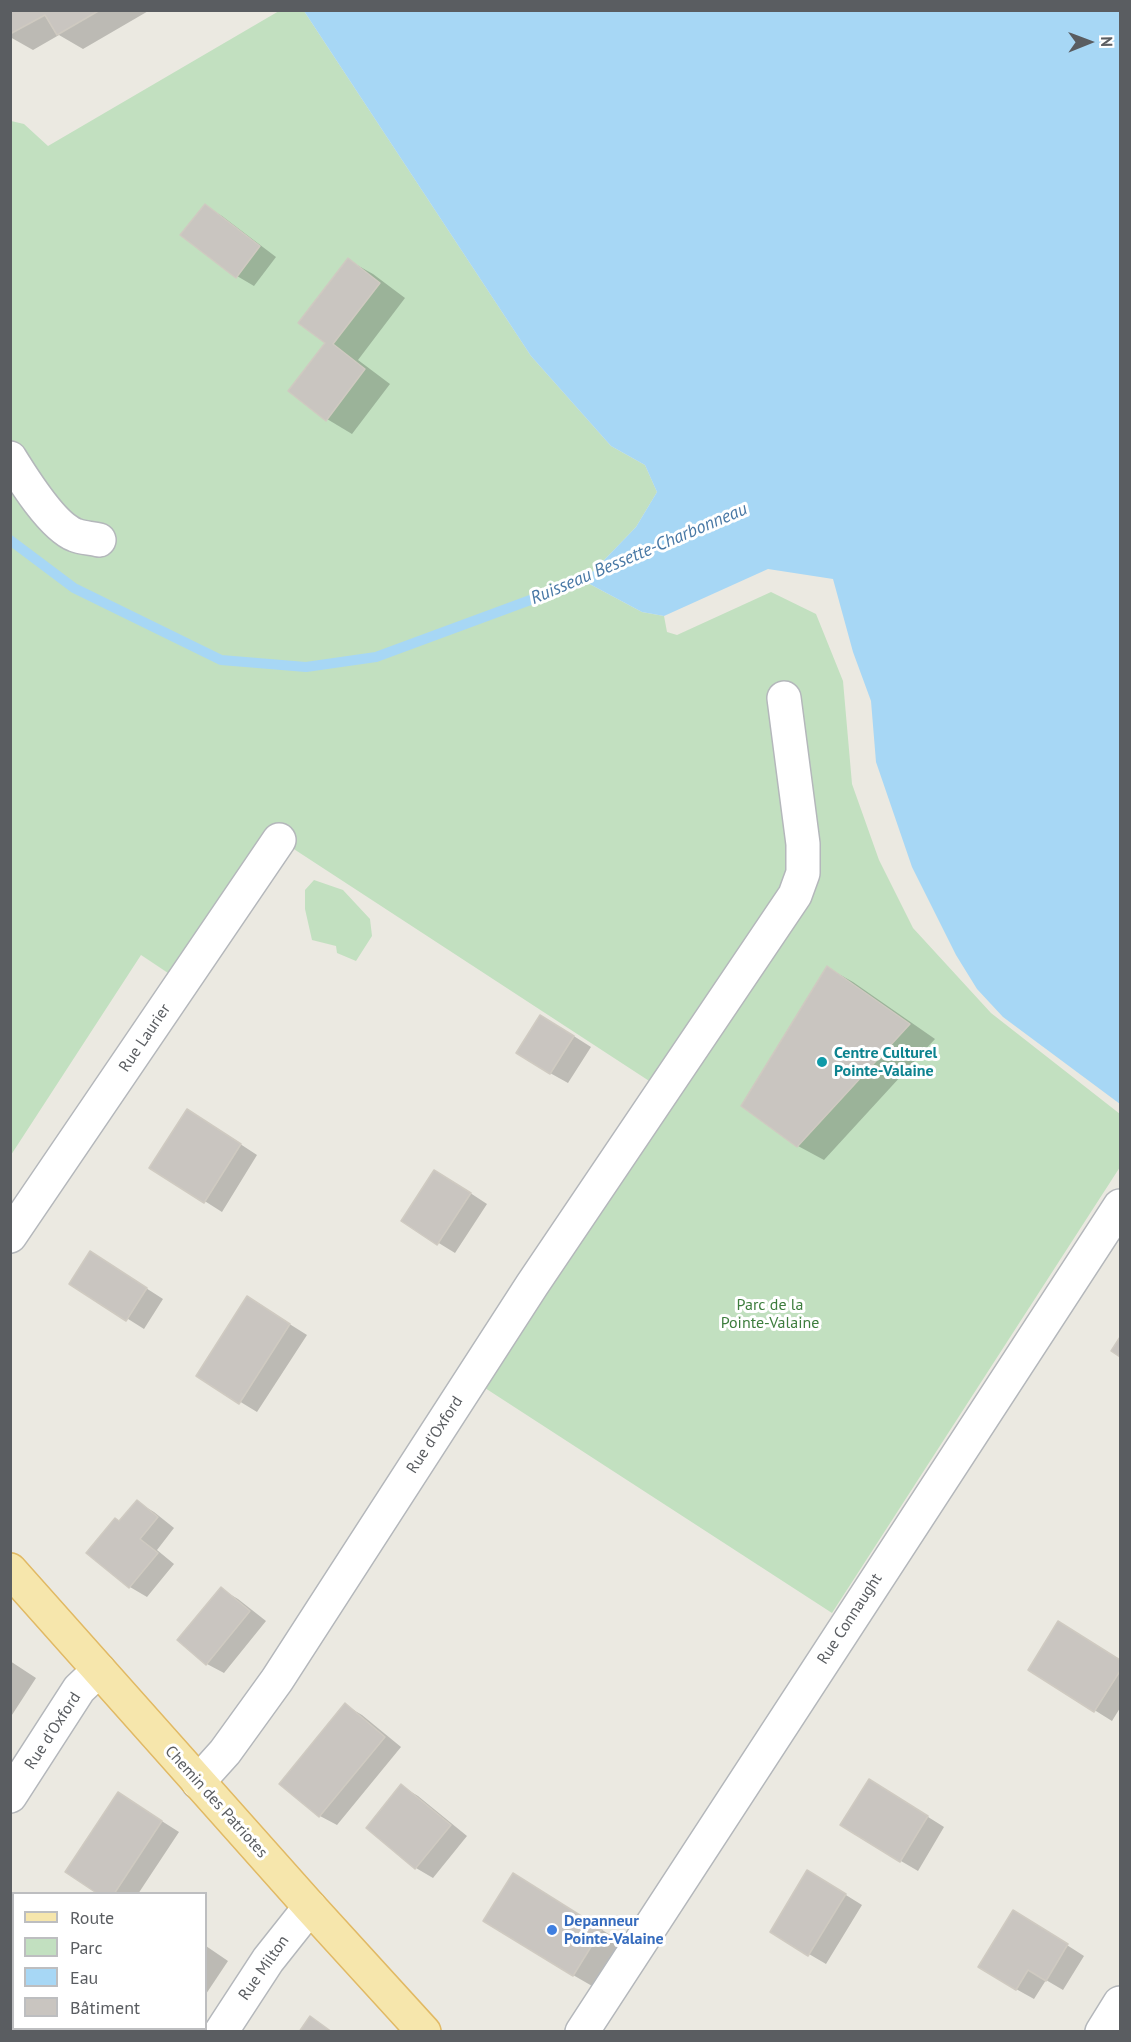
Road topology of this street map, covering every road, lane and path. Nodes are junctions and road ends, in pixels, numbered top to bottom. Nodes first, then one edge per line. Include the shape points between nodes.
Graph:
1 (10, 458) edge
2 (99, 540) dead end
3 (784, 698) dead end
4 (279, 840) dead end
5 (1120, 1206) edge
6 (10, 1236) edge
7 (10, 1570) edge
8 (99, 1670) junction
9 (198, 1782) junction
10 (10, 1796) edge
11 (310, 1907) junction
12 (1120, 2003) edge
13 (222, 2031) edge
14 (424, 2031) edge
15 (582, 2031) edge
16 (1102, 2031) edge

1 - 2 street via 53,518 74,535
3 - 9 street, Rue d'Oxford via 803,844 803,873 795,895 532,1285 277,1680
4 - 6 street, Rue Laurier
5 - 15 street, Rue Connaught
7 - 8 main road, Chemin des Patriotes
8 - 9 main road, Chemin des Patriotes
8 - 10 street, Rue d'Oxford via 79,1689
9 - 11 main road, Chemin des Patriotes
11 - 13 street, Rue Milton via 268,1960
11 - 14 main road, Chemin des Patriotes
12 - 16 street

